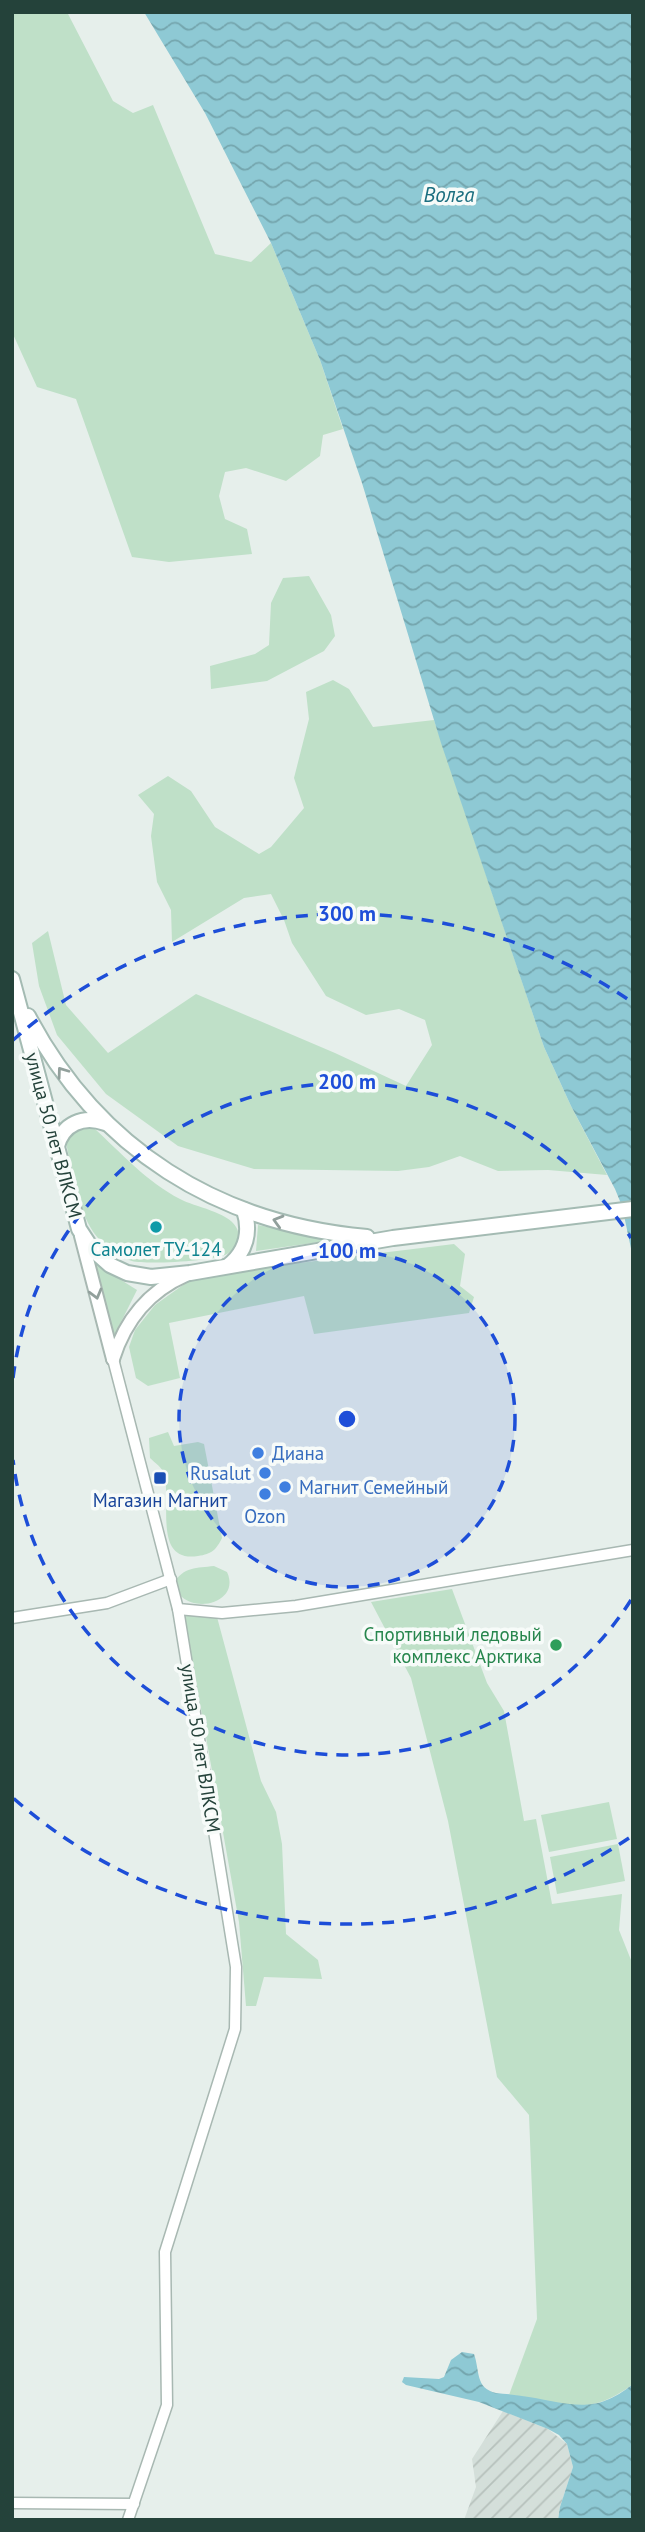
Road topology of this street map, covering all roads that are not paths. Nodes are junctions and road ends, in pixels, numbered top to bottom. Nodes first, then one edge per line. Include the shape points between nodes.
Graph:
1 (14, 984) edge
2 (106, 1124) junction
3 (57, 1146) junction
4 (633, 1209) edge
5 (244, 1210) junction
6 (79, 1229) junction
7 (393, 1238) junction
8 (228, 1266) junction
9 (190, 1273) junction
10 (113, 1359) junction
11 (633, 1550) edge
12 (171, 1579) junction
13 (178, 1609) junction
14 (12, 1618) edge
15 (12, 2503) edge
16 (134, 2504) junction
17 (128, 2520) edge

2 -> 1 main road via 54,1061
1 - 3 main road, улица 50 лет ВЛКСМ
2 - 3 main road via 76,1122 63,1132
2 - 5 main road via 161,1168
3 - 6 main road, улица 50 лет ВЛКСМ
4 - 7 main road
7 -> 5 main road via 317,1231
5 - 8 main road via 246,1241
6 - 9 main road via 95,1253 122,1271 150,1277
6 -> 10 street, улица 50 лет ВЛКСМ
7 - 8 main road
8 - 9 main road
9 - 10 street via 158,1291 138,1310
10 - 12 street, улица 50 лет ВЛКСМ
11 - 13 street via 296,1606 222,1613
12 - 13 street, улица 50 лет ВЛКСМ
12 - 14 street via 107,1603
13 - 16 street, улица 50 лет ВЛКСМ via 236,1967 234,2029 165,2252 167,2405
15 - 16 street
16 - 17 street, улица 50 лет ВЛКСМ

